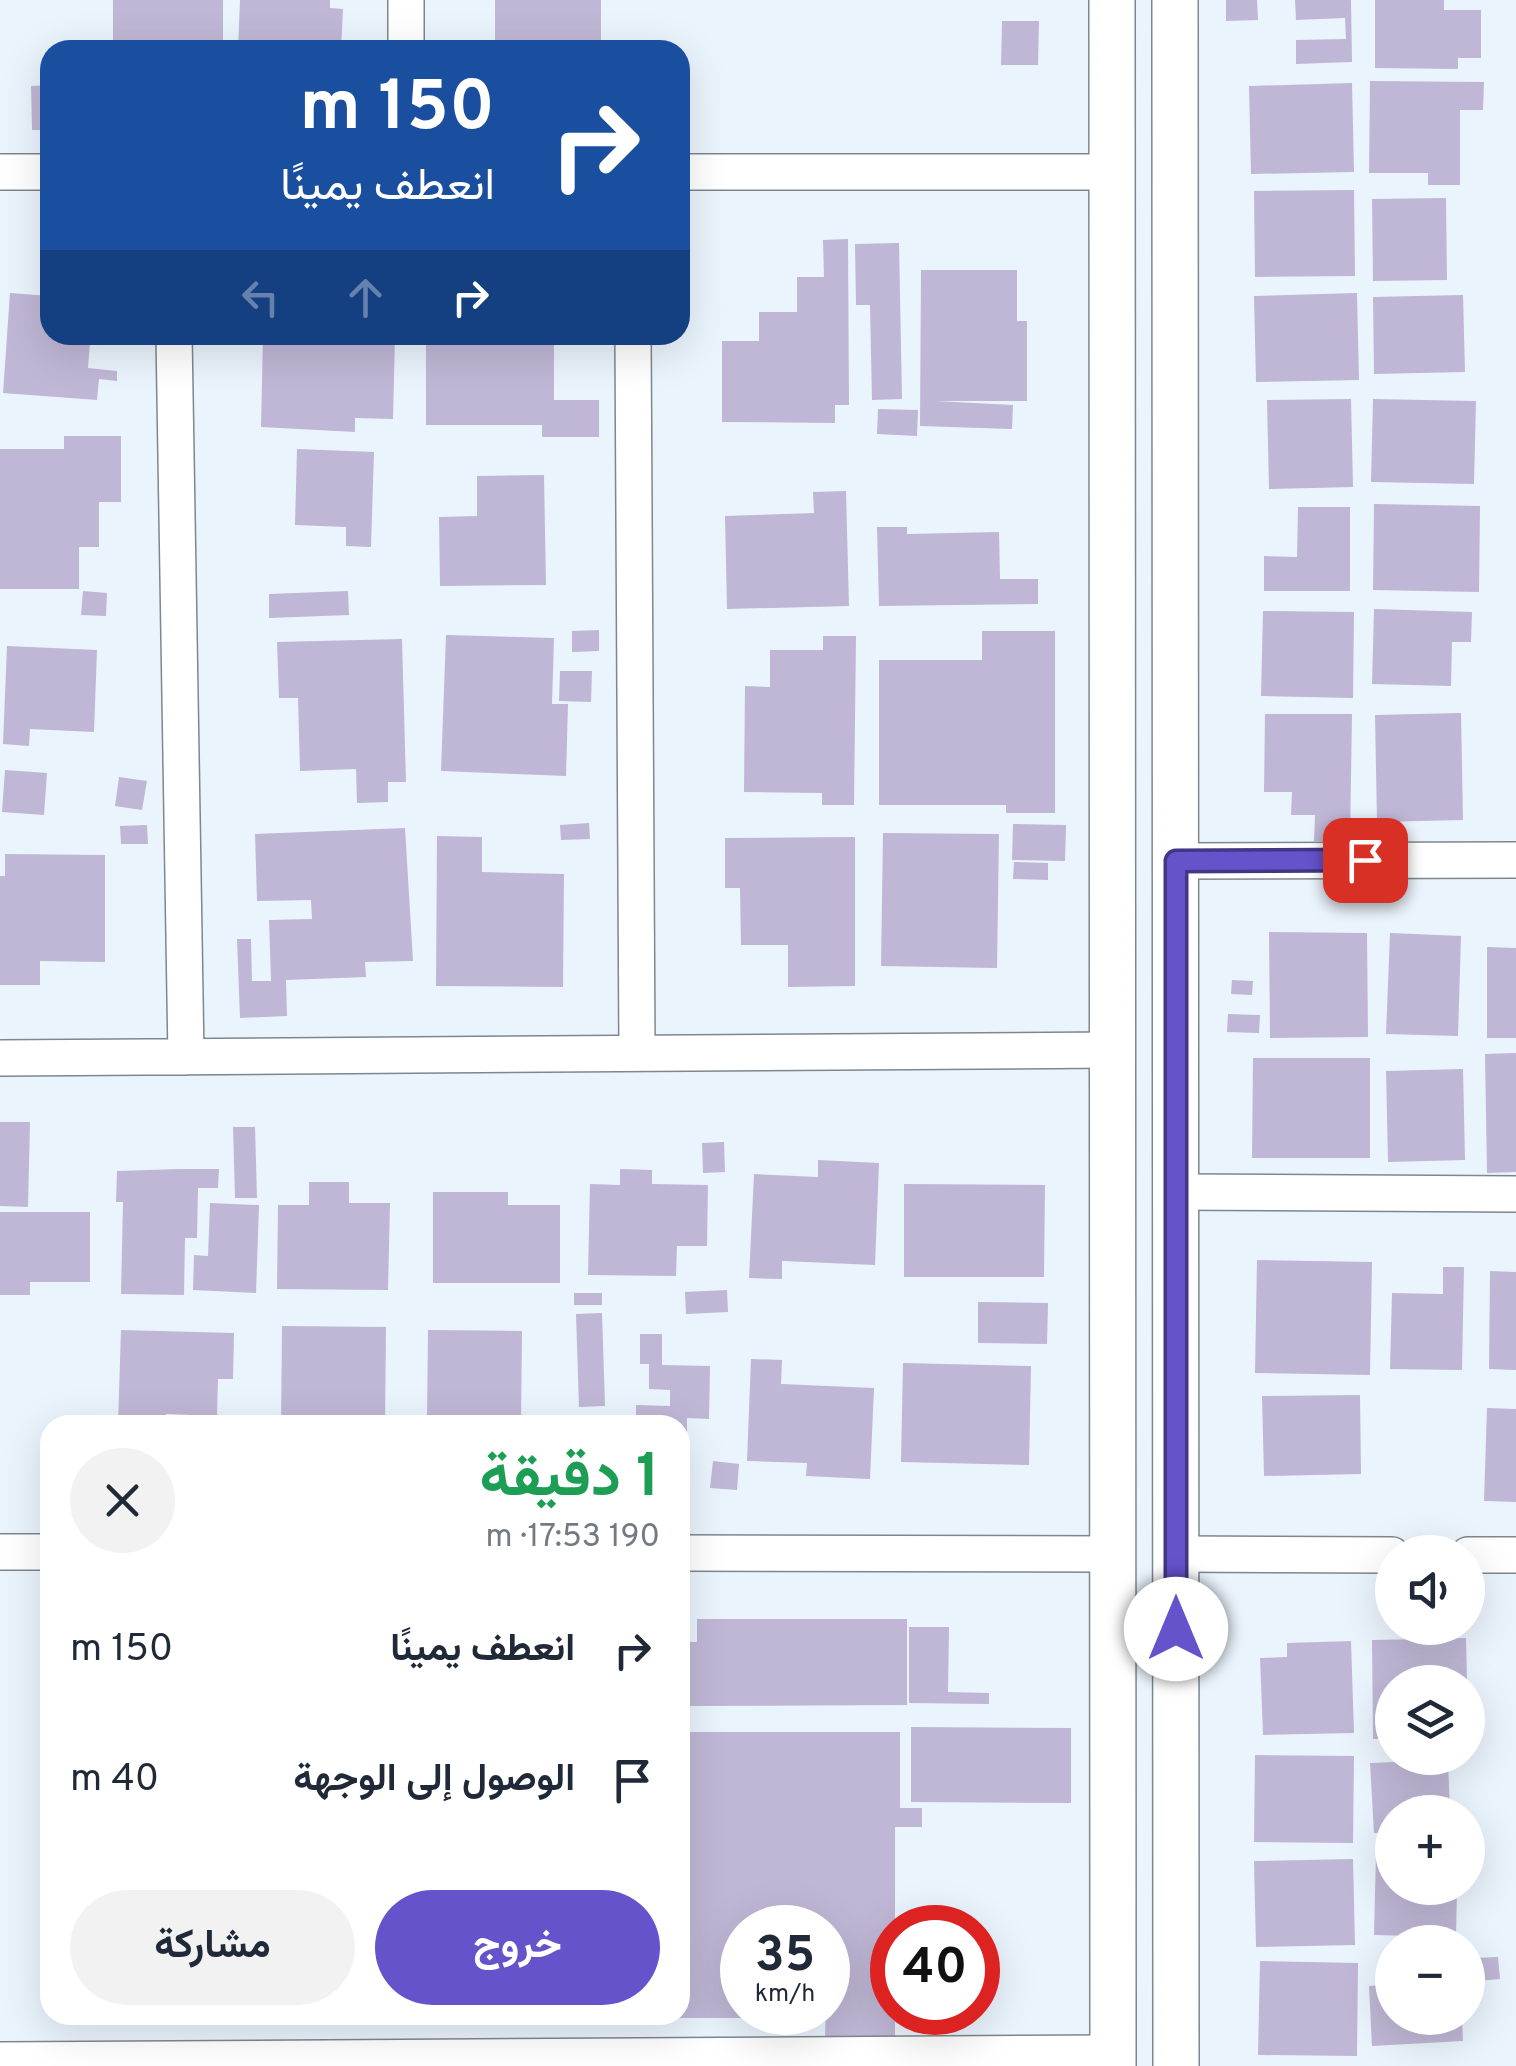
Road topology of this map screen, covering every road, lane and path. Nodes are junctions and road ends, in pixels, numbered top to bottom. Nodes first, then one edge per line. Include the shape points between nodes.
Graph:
1 (406, 0) edge
2 (1112, 0) edge
3 (1175, 0) edge
4 (406, 40) edge
5 (0, 172) edge
6 (40, 172) edge
7 (690, 172) edge
8 (1112, 172) junction
9 (174, 345) edge
10 (634, 345) edge
11 (1516, 860) edge
12 (1176, 861) junction
13 (1113, 1050) junction
14 (637, 1053) junction
15 (186, 1057) junction
16 (0, 1058) edge
17 (1176, 1192) junction
18 (1516, 1194) edge
19 (0, 1552) edge
20 (40, 1552) edge
21 (690, 1553) edge
22 (1113, 1554) junction
23 (1176, 1554) junction
24 (1375, 1555) edge
25 (1485, 1555) edge
26 (1516, 1555) edge
27 (1176, 1893) junction
28 (0, 2060) edge
29 (1113, 2060) edge
30 (747, 2061) edge
31 (402, 2062) edge
32 (63, 2063) edge
33 (1176, 2066) edge

1 - 4 street
2 - 8 street
3 - 12 street
5 - 6 street
7 - 8 street
8 - 13 street
9 - 15 street
10 - 14 street
11 - 12 street
12 - 17 street
13 - 14 street
13 - 22 street
14 - 15 street
15 - 16 street
17 - 18 street
17 - 23 street
19 - 20 street
21 - 22 street
22 - 27 street
22 - 29 street
23 - 24 street
23 - 27 street
25 - 26 street
27 - 33 street
28 - 32 street
29 - 30 street
30 - 31 street
31 - 32 street

